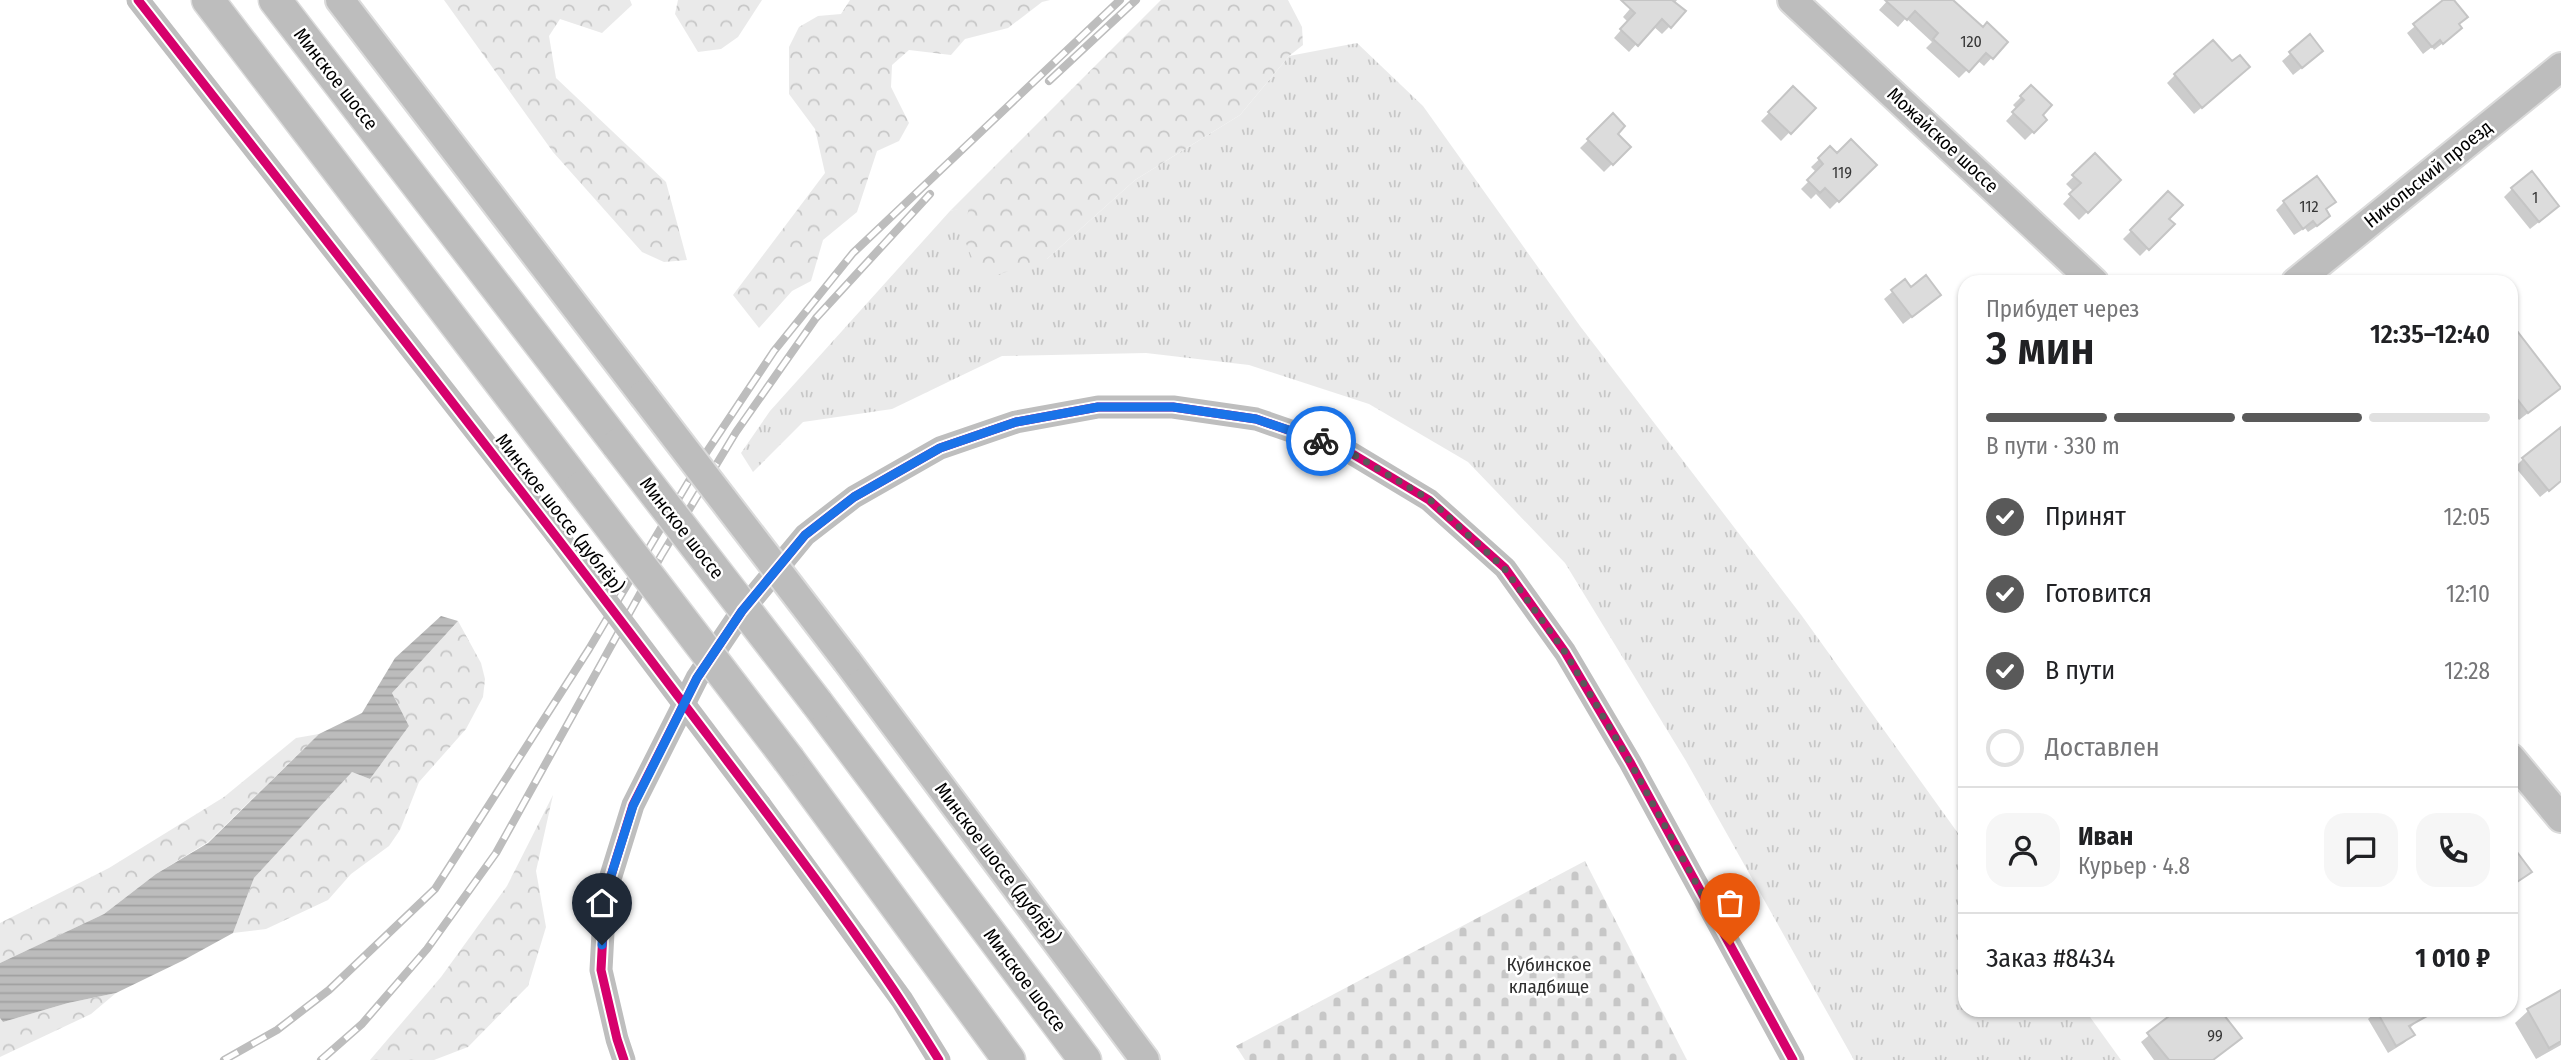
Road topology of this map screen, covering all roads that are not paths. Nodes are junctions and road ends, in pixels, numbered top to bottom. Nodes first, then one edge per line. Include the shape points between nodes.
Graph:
1 (138, 0) edge
2 (208, 0) edge
3 (275, 0) edge
4 (340, 0) edge
5 (1792, 0) edge
6 (2561, 66) edge
7 (2087, 275) edge
8 (2305, 275) edge
9 (2518, 766) edge
10 (2561, 818) edge
11 (624, 1060) edge
12 (939, 1060) edge
13 (1009, 1060) edge
14 (1084, 1060) edge
15 (1144, 1060) edge
16 (1793, 1060) edge

1 - 12 street, Минское шоссе (дублёр), bridge via 556,534 902,1000
2 - 13 highway, bridge via 789,760
3 - 14 highway, Минское шоссе, bridge via 817,703
4 - 15 main road, Минское шоссе (дублёр), bridge via 846,661
5 - 7 main road, Можайское шоссе
6 - 8 main road, Никольский проезд
9 - 10 main road
11 - 16 street via 601,970 605,895 633,806 697,678 742,611 805,535 854,497 940,448 1016,422 1098,407 1173,407 1256,419 1346,450 1429,499 1504,568 1565,652 1617,739

